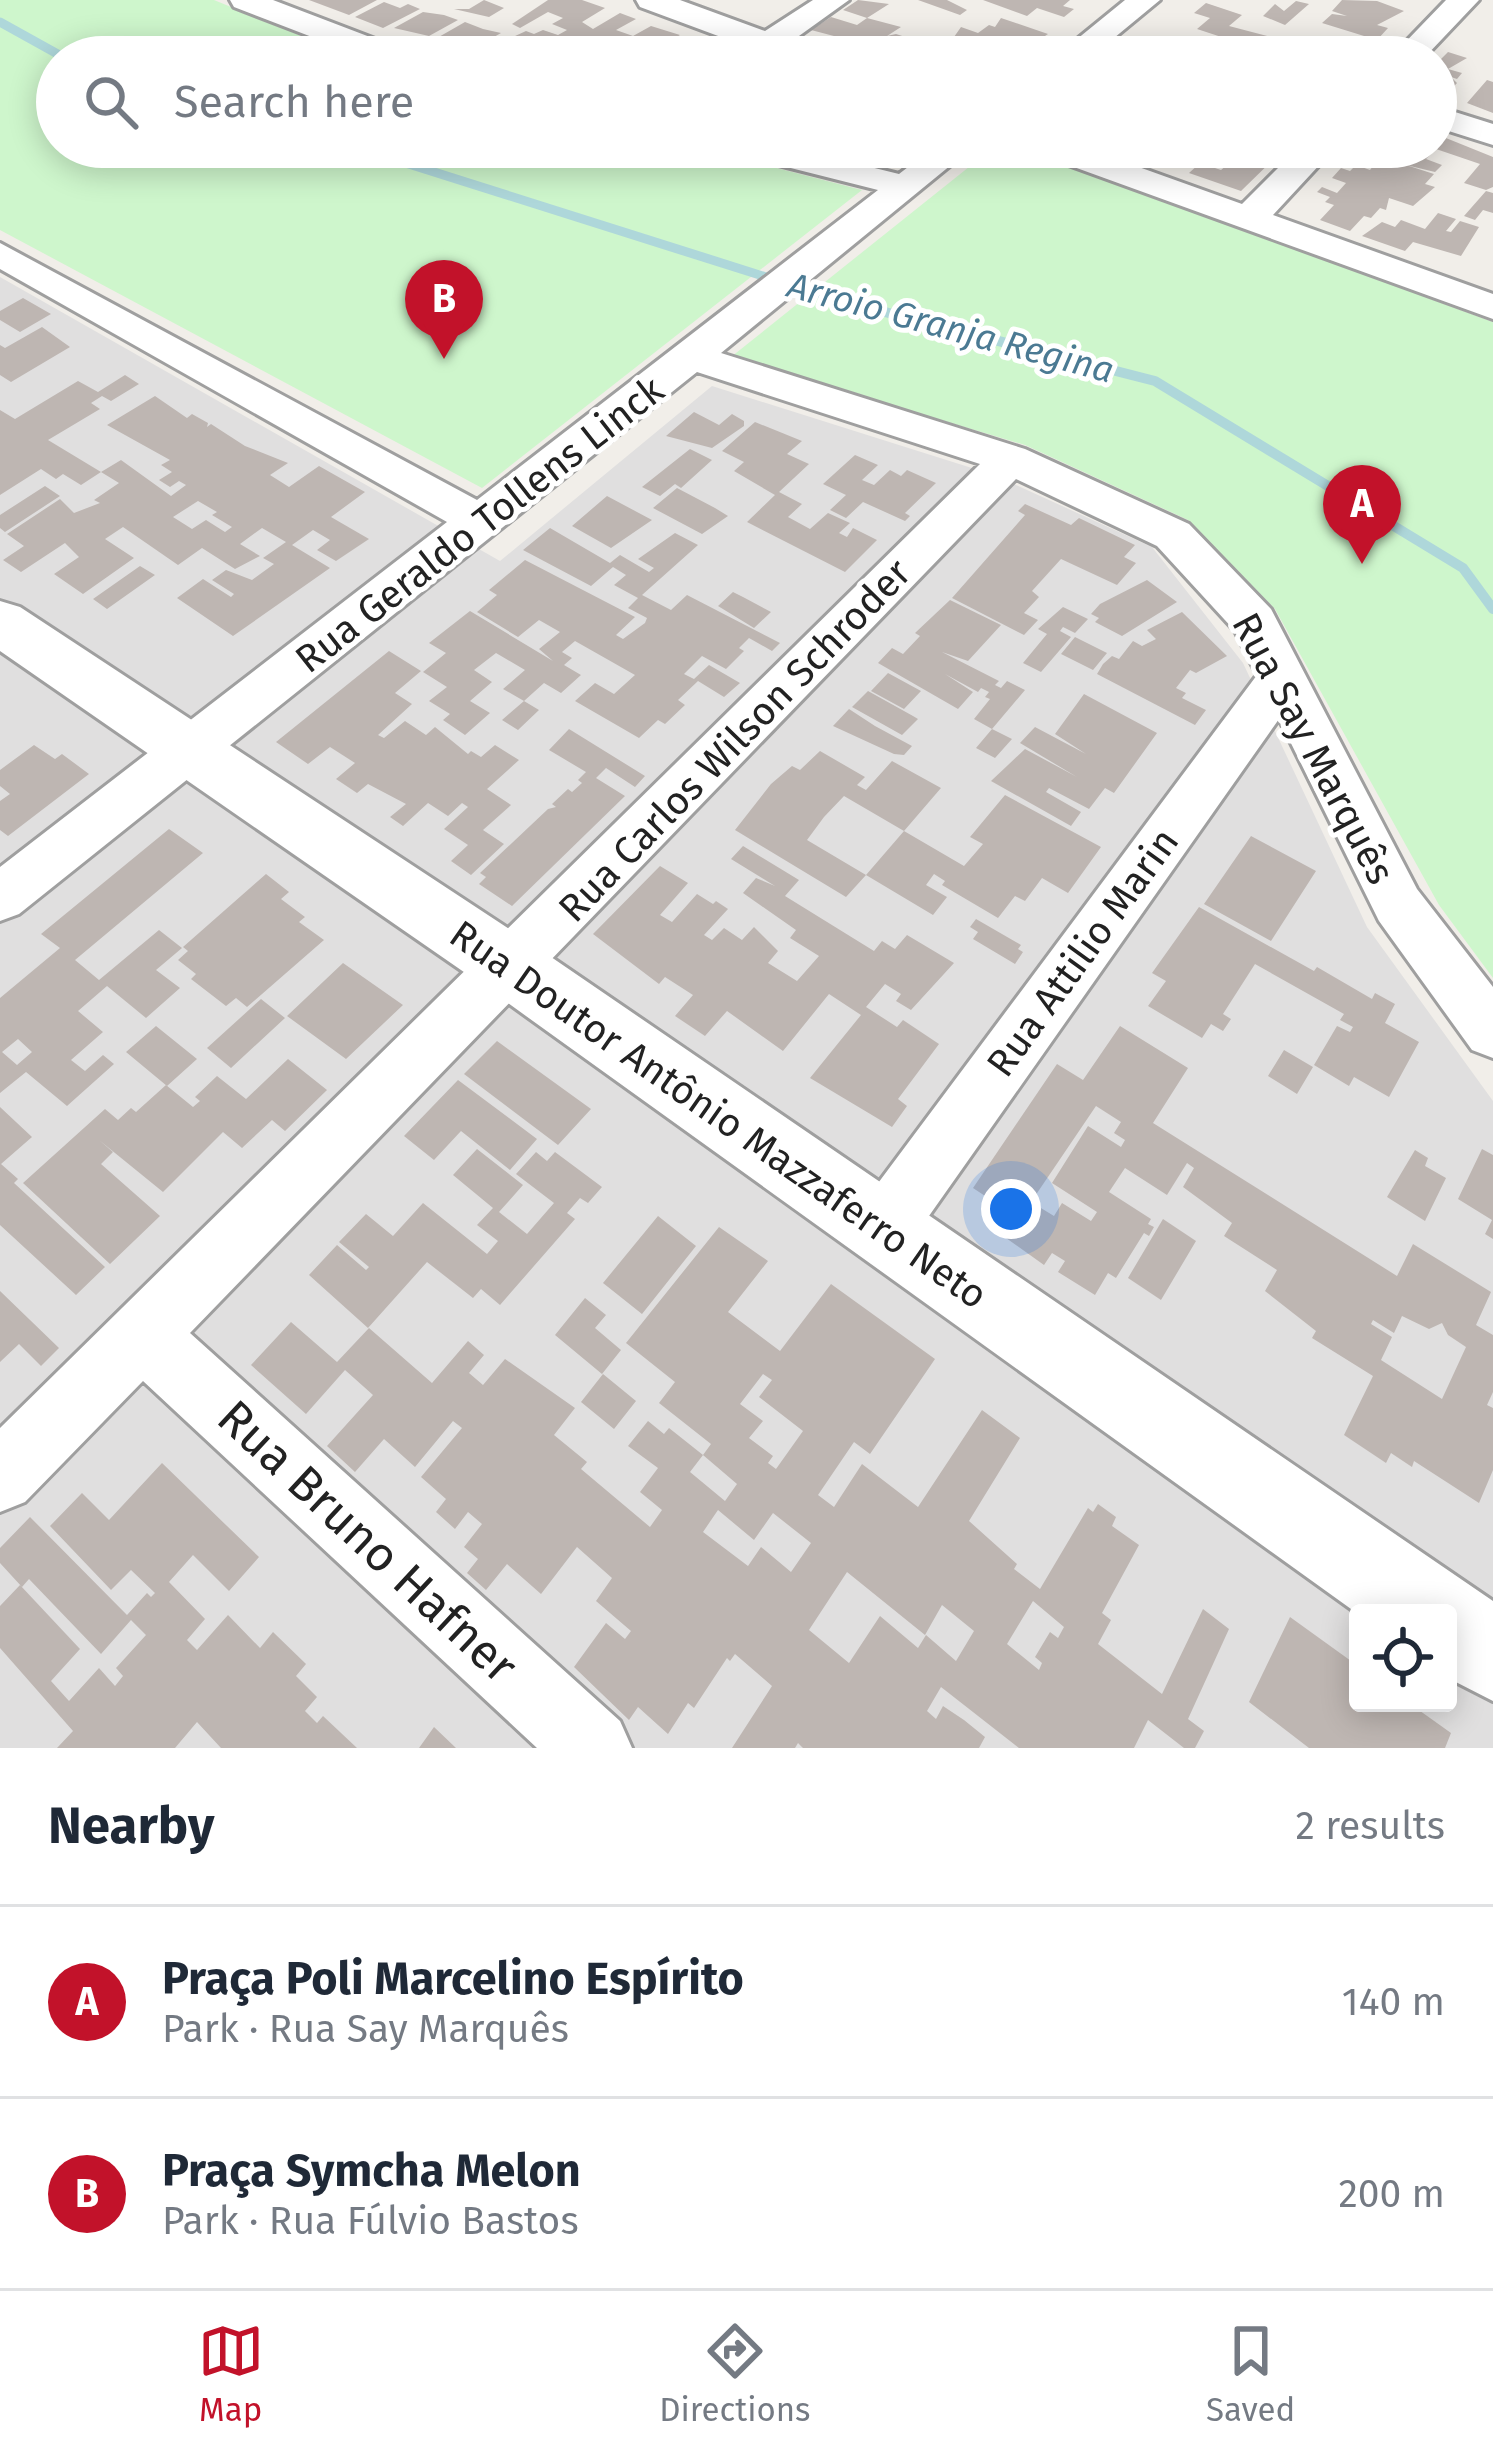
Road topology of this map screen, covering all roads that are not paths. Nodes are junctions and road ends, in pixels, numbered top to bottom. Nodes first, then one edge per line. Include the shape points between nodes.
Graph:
1 (245, 0) edge
2 (651, 0) edge
3 (834, 0) edge
4 (1145, 0) edge
5 (1464, 0) edge
6 (338, 36) edge
7 (747, 36) edge
8 (780, 36) edge
9 (1098, 36) edge
10 (1429, 36) edge
11 (1457, 123) edge
12 (1493, 135) edge
13 (829, 168) edge
14 (931, 168) edge
15 (1108, 168) edge
16 (1298, 168) edge
17 (907, 188) junction
18 (1248, 219) junction
19 (0, 254) edge
20 (1493, 307) edge
21 (693, 357) junction
22 (1010, 459) junction
23 (482, 522) junction
24 (0, 622) edge
25 (1282, 677) junction
26 (185, 752) junction
27 (0, 898) edge
28 (511, 968) junction
29 (1493, 1032) edge
30 (883, 1228) junction
31 (143, 1335) junction
32 (0, 1478) edge
33 (1420, 1604) edge
34 (1457, 1630) edge
35 (1493, 1655) edge
36 (592, 1748) edge

1 - 6 street
2 - 7 street
3 - 8 street
4 - 9 street
5 - 10 street
11 - 12 street
13 - 17 street
14 - 17 street, Rua Geraldo Tollens Linck
15 - 18 street
16 - 18 street
17 - 21 street, Rua Geraldo Tollens Linck
18 - 20 street
19 - 23 street
21 - 22 street, Rua Say Marquês
21 - 23 street, Rua Geraldo Tollens Linck
22 - 25 street, Rua Say Marquês via 1173,536 1254,621
22 - 28 street, Rua Carlos Wilson Schroder
23 - 26 street, Rua Geraldo Tollens Linck
24 - 26 street, Rua Doutor Antônio Mazzaferro Neto
25 - 29 street, Rua Say Marquês via 1398,905
25 - 30 street, Rua Attilio Marin
26 - 27 street, Rua Geraldo Tollens Linck
26 - 28 street, Rua Doutor Antônio Mazzaferro Neto
28 - 30 street, Rua Doutor Antônio Mazzaferro Neto
28 - 31 street, Rua Carlos Wilson Schroder
30 - 33 street, Rua Doutor Antônio Mazzaferro Neto
31 - 32 street, Rua Carlos Wilson Schroder
31 - 36 street, Rua Bruno Hafner
34 - 35 street

